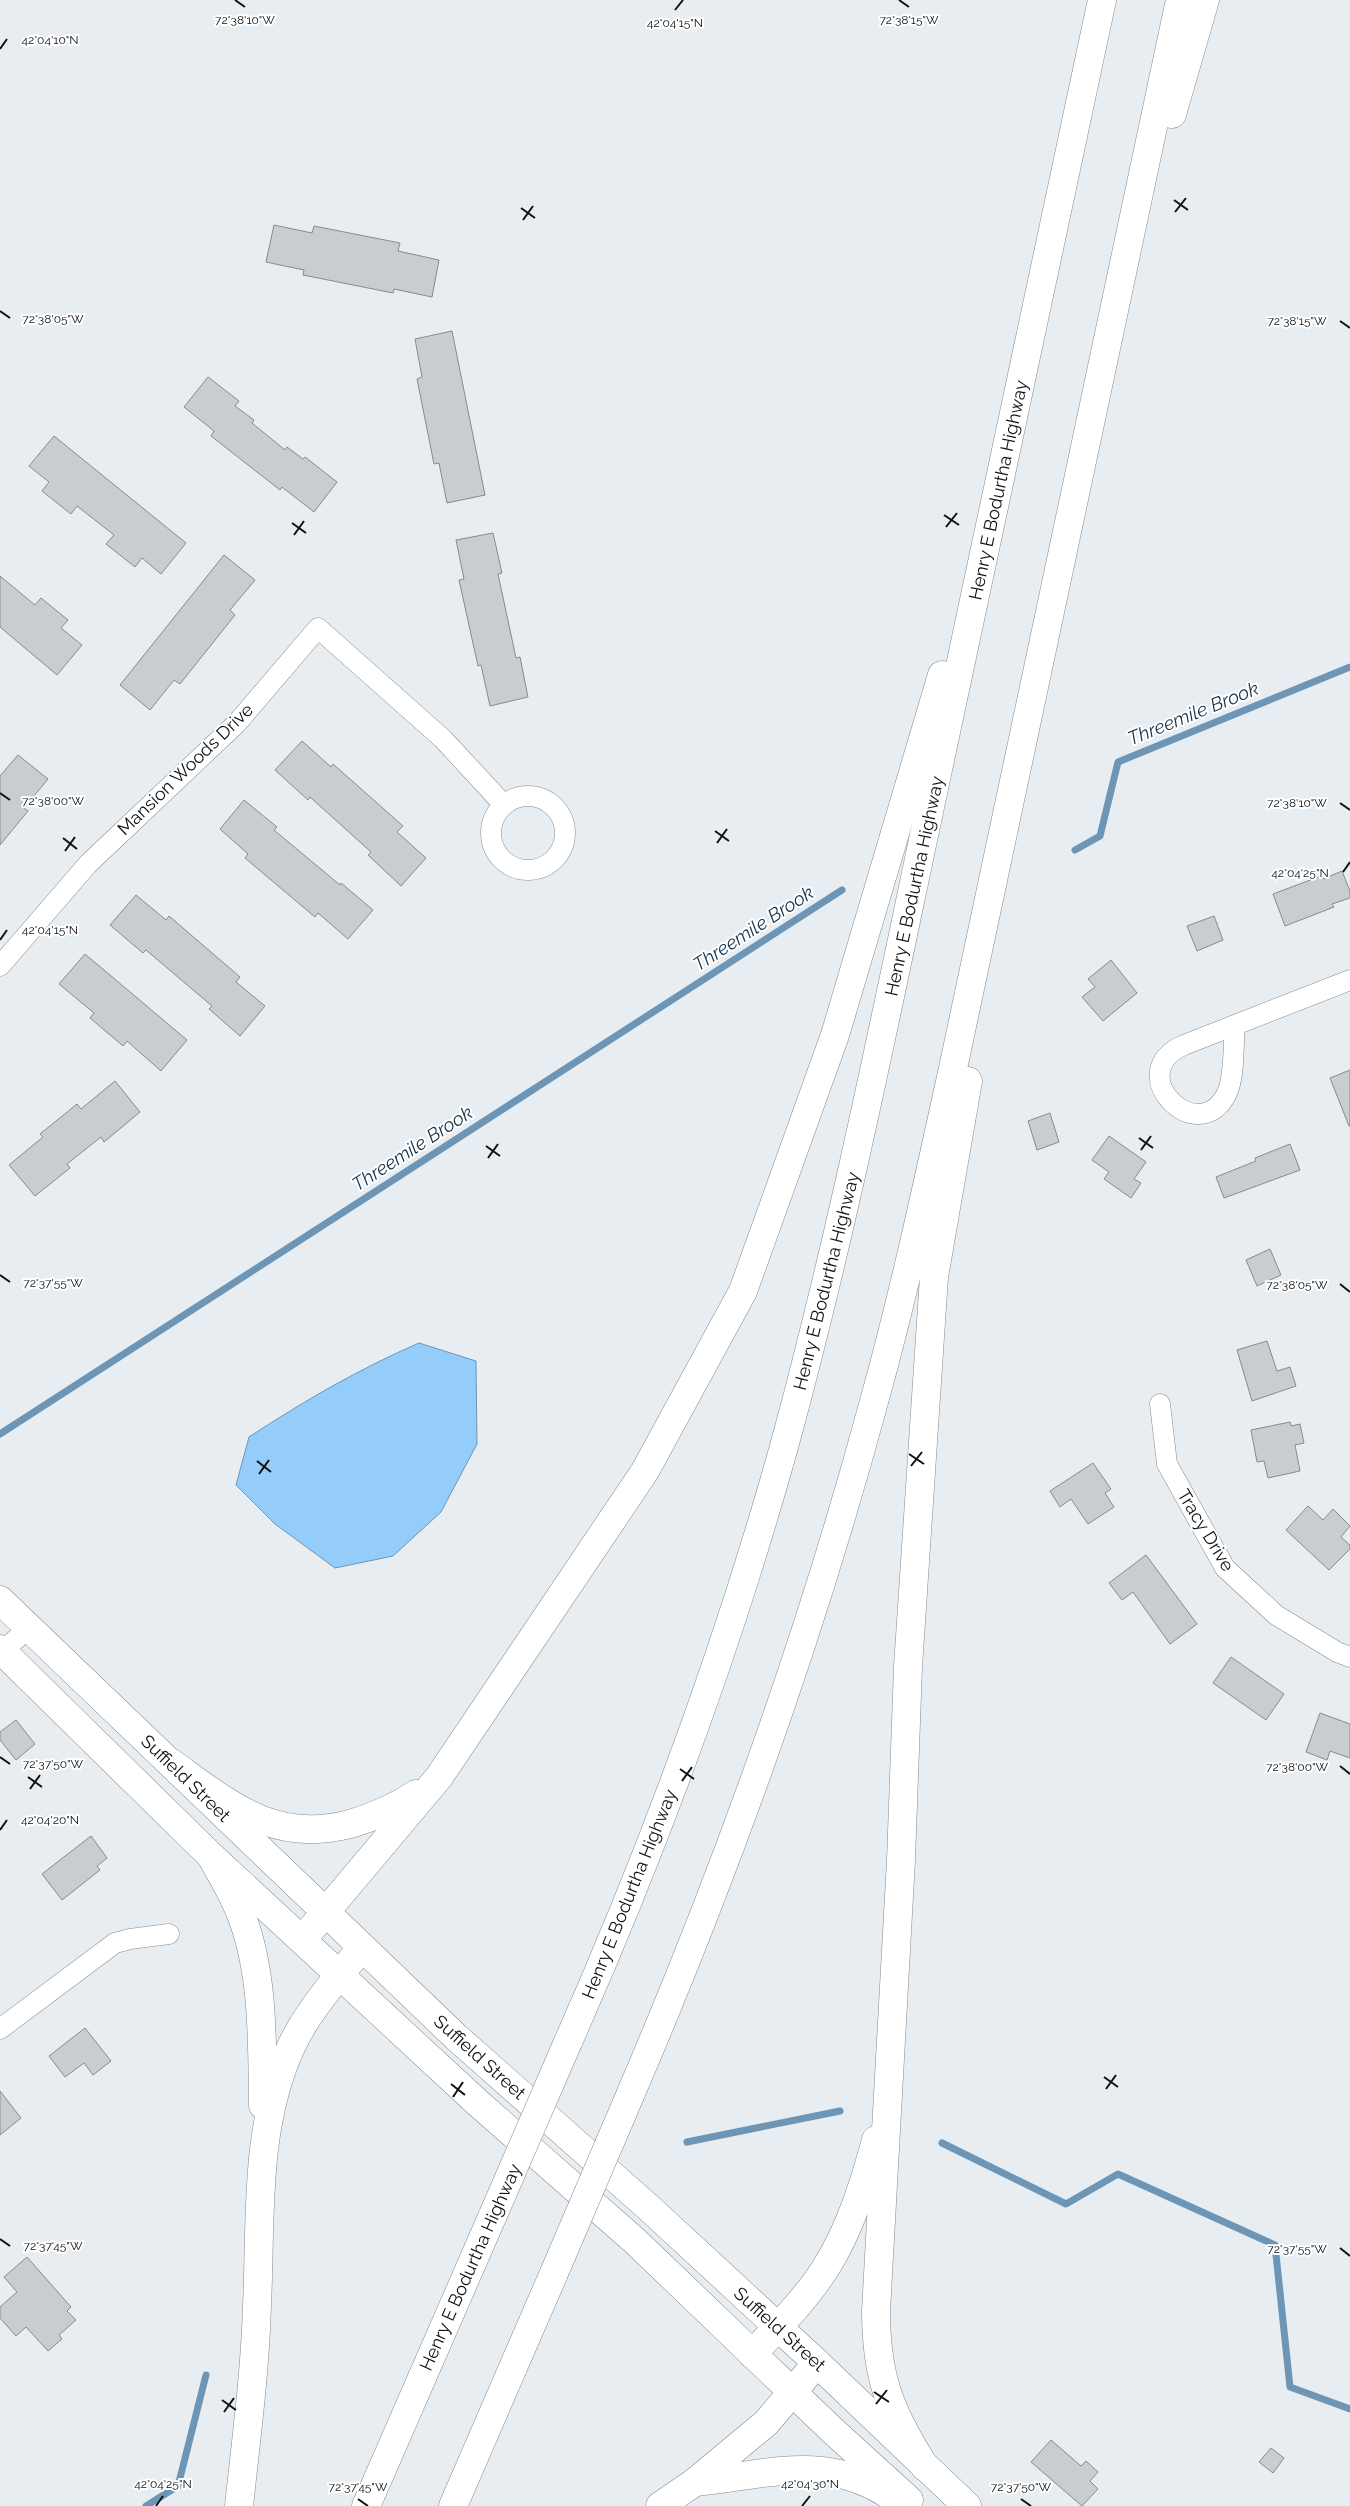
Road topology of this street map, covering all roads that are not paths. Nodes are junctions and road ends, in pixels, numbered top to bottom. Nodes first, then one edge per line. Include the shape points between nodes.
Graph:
1 (1102, 0) edge
2 (1180, 0) edge
3 (1205, 0) edge
4 (1108, 339) junction
5 (1002, 472) junction
6 (1012, 788) junction
7 (504, 805) dead end
8 (0, 966) edge
9 (1350, 980) edge
10 (1235, 1024) junction
11 (1160, 1404) dead end
12 (0, 1600) edge
13 (30, 1627) junction
14 (1, 1651) edge
15 (1350, 1657) edge
16 (170, 1762) junction
17 (439, 1777) junction
18 (211, 1856) junction
19 (325, 1912) junction
20 (169, 1934) dead end
21 (302, 1940) junction
22 (362, 1947) junction
23 (340, 1974) junction
24 (0, 2029) edge
25 (889, 2092) junction
26 (264, 2149) junction
27 (777, 2328) junction
28 (752, 2354) junction
29 (817, 2363) junction
30 (793, 2392) junction
31 (925, 2466) junction
32 (695, 2482) junction
33 (239, 2506) edge
34 (366, 2506) edge
35 (453, 2506) edge
36 (660, 2506) edge
37 (906, 2506) edge
38 (916, 2506) edge
39 (967, 2506) edge

1 - 5 main road, Henry E Bodurtha Highway
2 - 4 main road
3 - 4 main road
4 - 6 main road
5 - 17 main road via 835,1034 743,1291 646,1471
5 - 34 main road, Henry E Bodurtha Highway, bridge via 848,1195 784,1448 738,1598 684,1754 620,1921
6 - 25 main road via 990,944 934,1277 908,1667
6 - 35 main road, bridge via 916,1235 878,1388 803,1638 749,1795 686,1961
7 - 8 street, Mansion Woods Drive via 421,718 318,628 237,723 88,864
9 - 10 street
10 - 10 street via 1177,1048 1166,1058 1160,1078 1163,1092 1172,1104 1184,1111 1198,1113 1212,1109 1223,1098 1230,1085
11 - 15 street, Tracy Drive via 1167,1464 1225,1568 1276,1615
12 - 13 main road, Suffield Street
13 - 14 street
13 - 16 main road, Suffield Street
14 - 18 main road, Suffield Street
16 - 17 main road via 242,1812 296,1830 342,1826 378,1815 394,1808
16 - 19 main road, Suffield Street
17 - 19 main road
18 - 21 main road, Suffield Street
18 - 26 main road via 242,1917 253,1961 259,2015
19 - 21 main road
19 - 22 main road, Suffield Street
20 - 24 street via 115,1943
21 - 23 main road, Suffield Street
22 - 23 main road
22 - 27 main road, Suffield Street via 456,2037 648,2207
23 - 26 main road via 315,2006 290,2048 276,2087
23 - 28 main road, Suffield Street via 479,2104 635,2241
25 - 27 main road via 865,2176 836,2250 810,2289
25 - 31 main road via 876,2332 882,2378 891,2406
26 - 33 main road via 254,2364
27 - 28 main road
27 - 29 main road, Suffield Street
28 - 30 main road, Suffield Street
29 - 30 main road
29 - 31 main road, Suffield Street
30 - 32 main road via 766,2423
30 - 38 main road, Suffield Street
31 - 39 main road, Suffield Street
32 - 36 main road
32 - 37 main road via 783,2470 818,2470 868,2484

